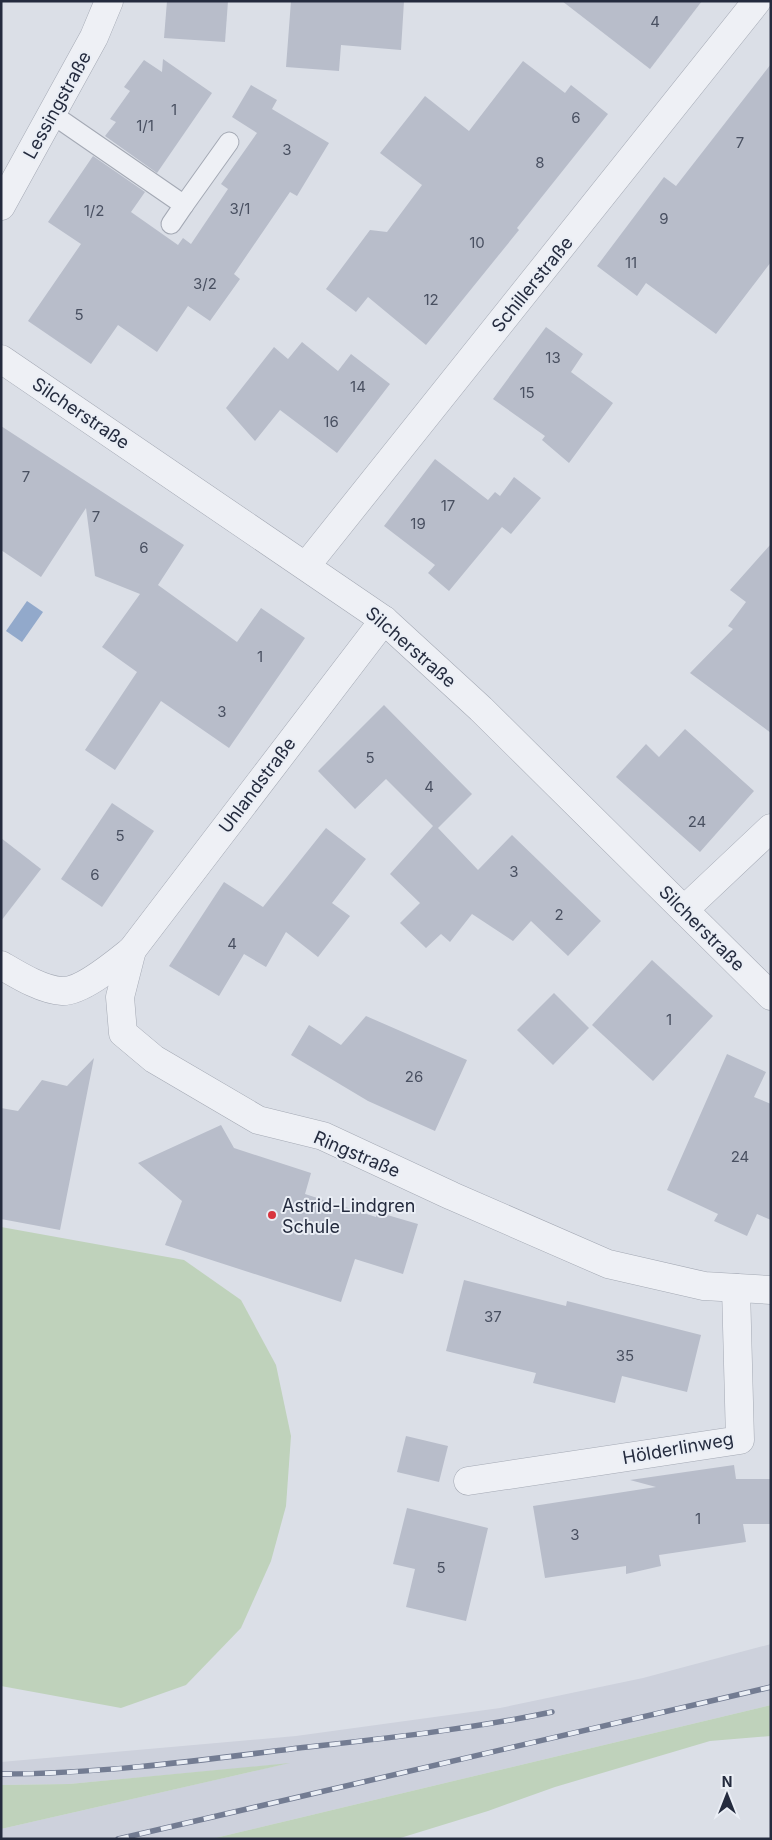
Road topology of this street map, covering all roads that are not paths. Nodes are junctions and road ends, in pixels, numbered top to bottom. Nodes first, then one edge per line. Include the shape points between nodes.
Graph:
1 (109, 1) edge
2 (757, 1) edge
3 (52, 114) junction
4 (229, 142) dead end
5 (184, 205) junction
6 (1, 206) edge
7 (171, 224) dead end
8 (1, 359) edge
9 (306, 566) junction
10 (384, 620) junction
11 (771, 828) edge
12 (684, 910) junction
13 (132, 950) junction
14 (1, 965) edge
15 (771, 996) edge
16 (736, 1288) junction
17 (771, 1290) edge
18 (468, 1481) dead end

1 - 3 street, Lessingstraße via 94,37
2 - 9 street, Schillerstraße
3 - 5 lane
3 - 6 street, Lessingstraße
4 - 5 lane
5 - 7 lane
8 - 9 street, Silcherstraße
9 - 10 street, Silcherstraße
10 - 12 street, Silcherstraße via 482,709
10 - 13 street, Uhlandstraße
11 - 12 street
12 - 15 street, Silcherstraße
13 - 14 street via 98,978 63,991 27,980
13 - 16 street, Ringstraße via 120,997 122,1034 154,1059 258,1120 323,1136 608,1264 704,1286
16 - 17 street, Ringstraße
16 - 18 street, Hölderlinweg via 740,1440

